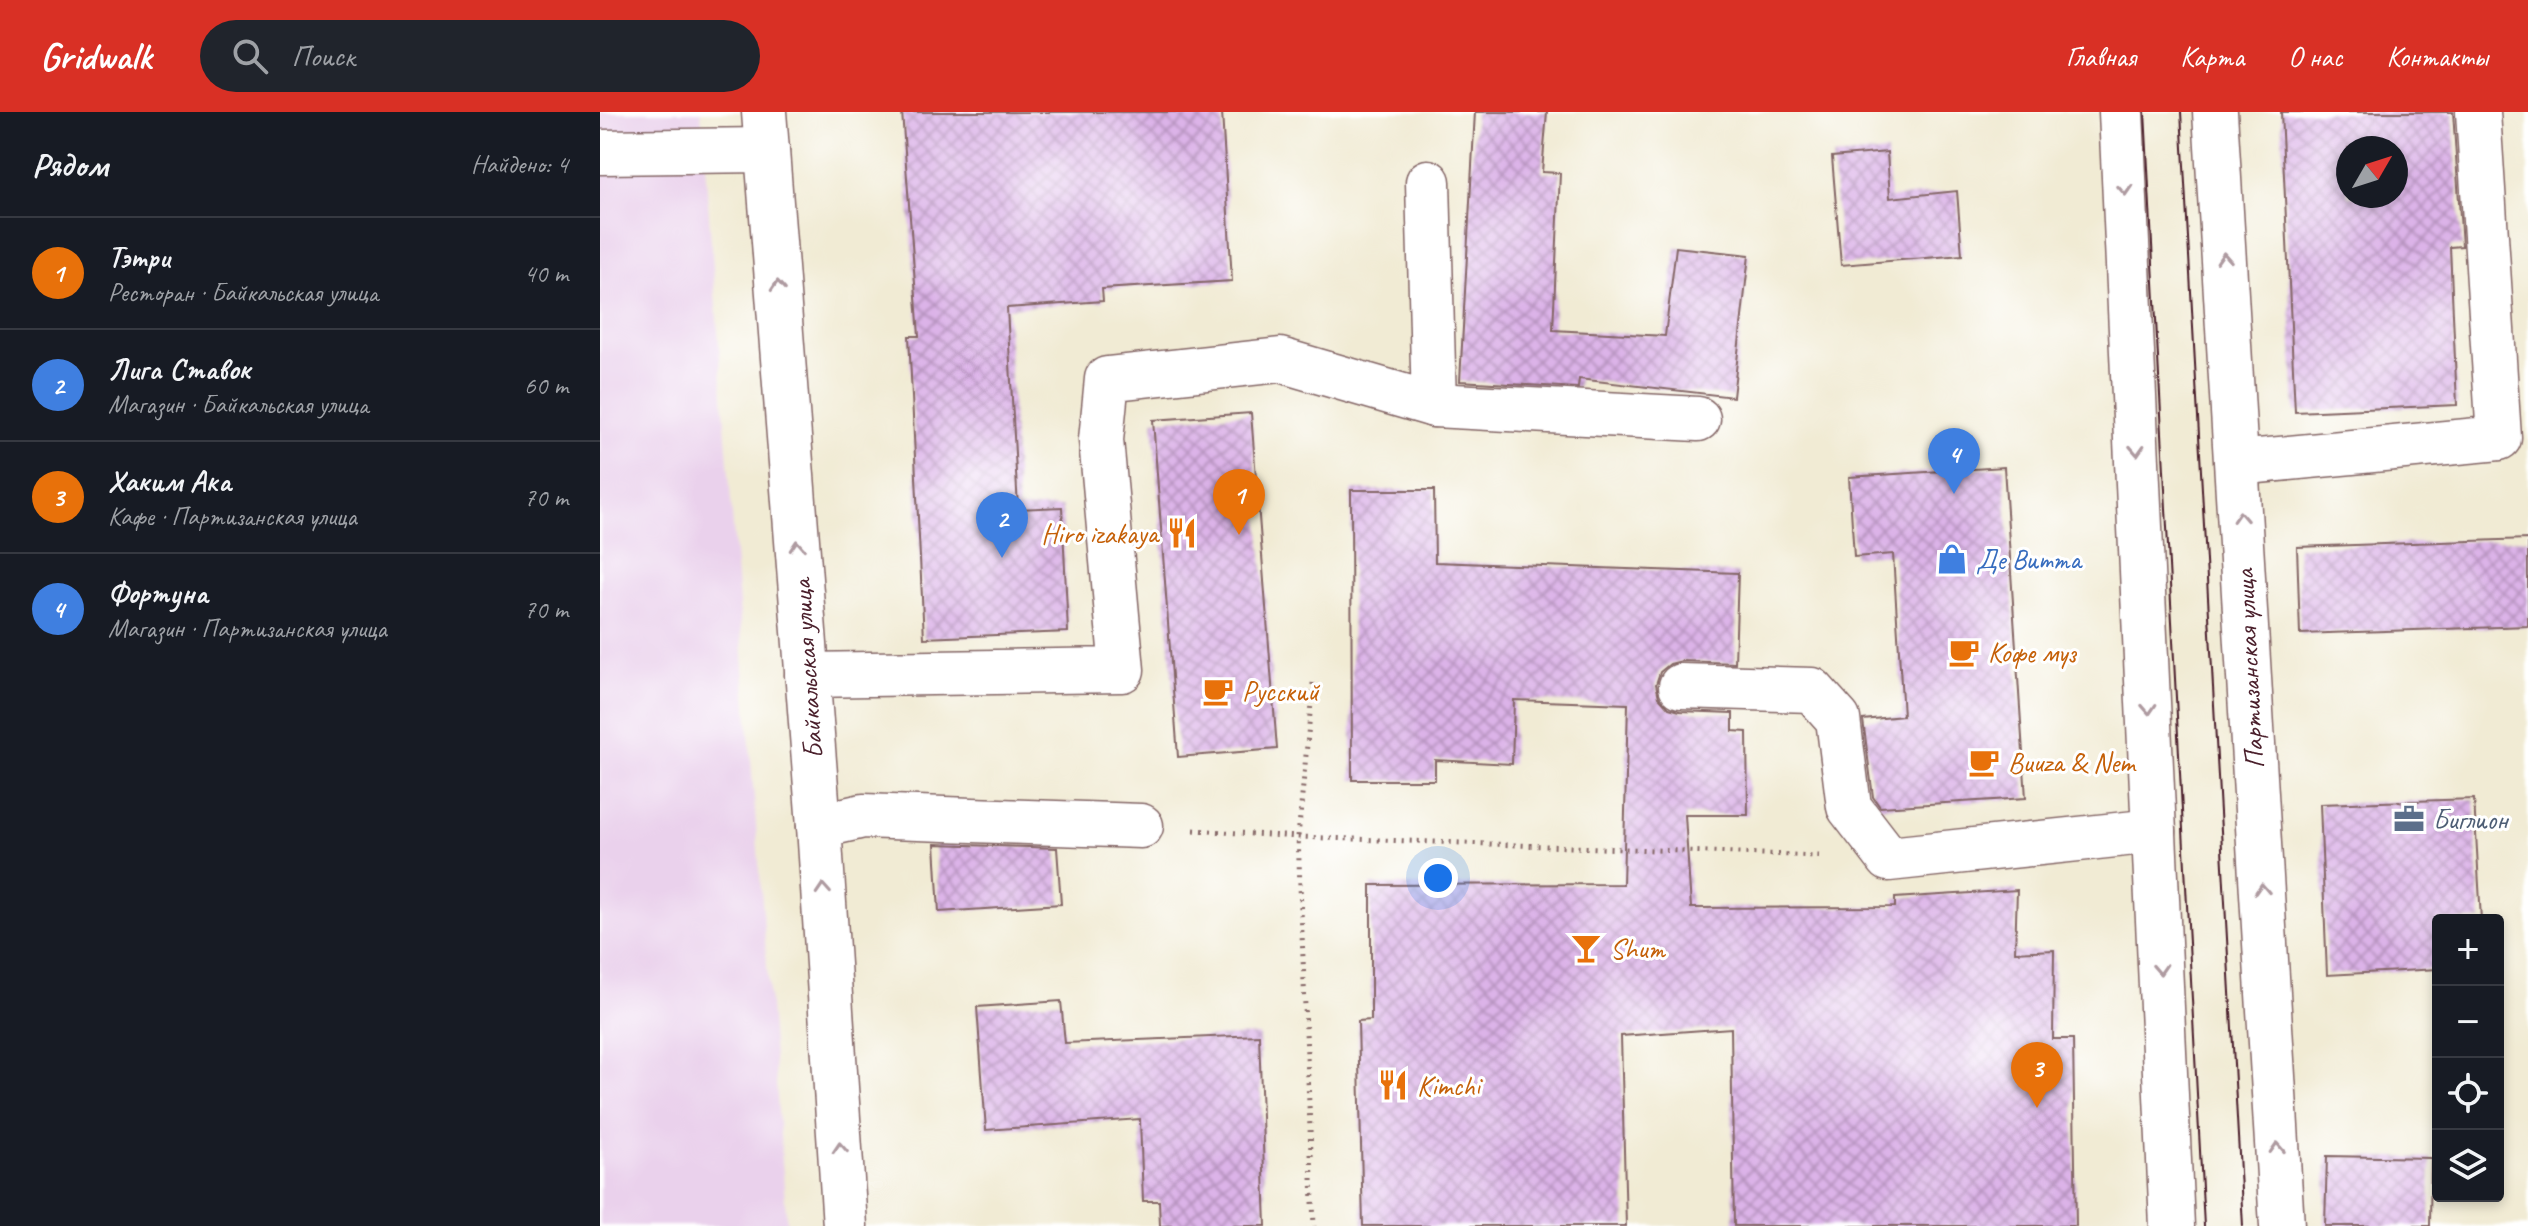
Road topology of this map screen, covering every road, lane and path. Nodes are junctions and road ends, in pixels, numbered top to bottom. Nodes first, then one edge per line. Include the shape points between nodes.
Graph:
1 (2121, 112) edge
2 (2215, 112) edge
3 (2478, 112) edge
4 (766, 131) edge
5 (600, 152) edge
6 (1428, 182) dead end
7 (1434, 405) junction
8 (1698, 419) dead end
9 (2237, 463) junction
10 (807, 675) junction
11 (1313, 683) dead end
12 (1681, 686) dead end
13 (819, 826) junction
14 (1141, 826) joint
15 (2154, 831) junction
16 (1298, 837) junction
17 (1889, 859) junction
18 (845, 1226) edge
19 (1314, 1226) edge
20 (2172, 1226) edge
21 (2282, 1226) edge

1 -> 15 street
9 -> 2 street, Партизанская улица
3 - 9 street via 2499,438
4 - 5 street
10 -> 4 street, Байкальская улица
6 - 7 street
7 - 8 street
7 - 10 street via 1280,360 1107,379 1101,440 1122,670
21 -> 9 street, Партизанская улица
10 - 13 street, Байкальская улица
11 - 16 path
12 - 17 street via 1812,690 1838,719 1849,807
13 - 14 street via 863,816
18 -> 13 street, Байкальская улица
14 - 16 path
15 - 17 street
15 -> 20 street
16 - 17 path
16 - 19 path

